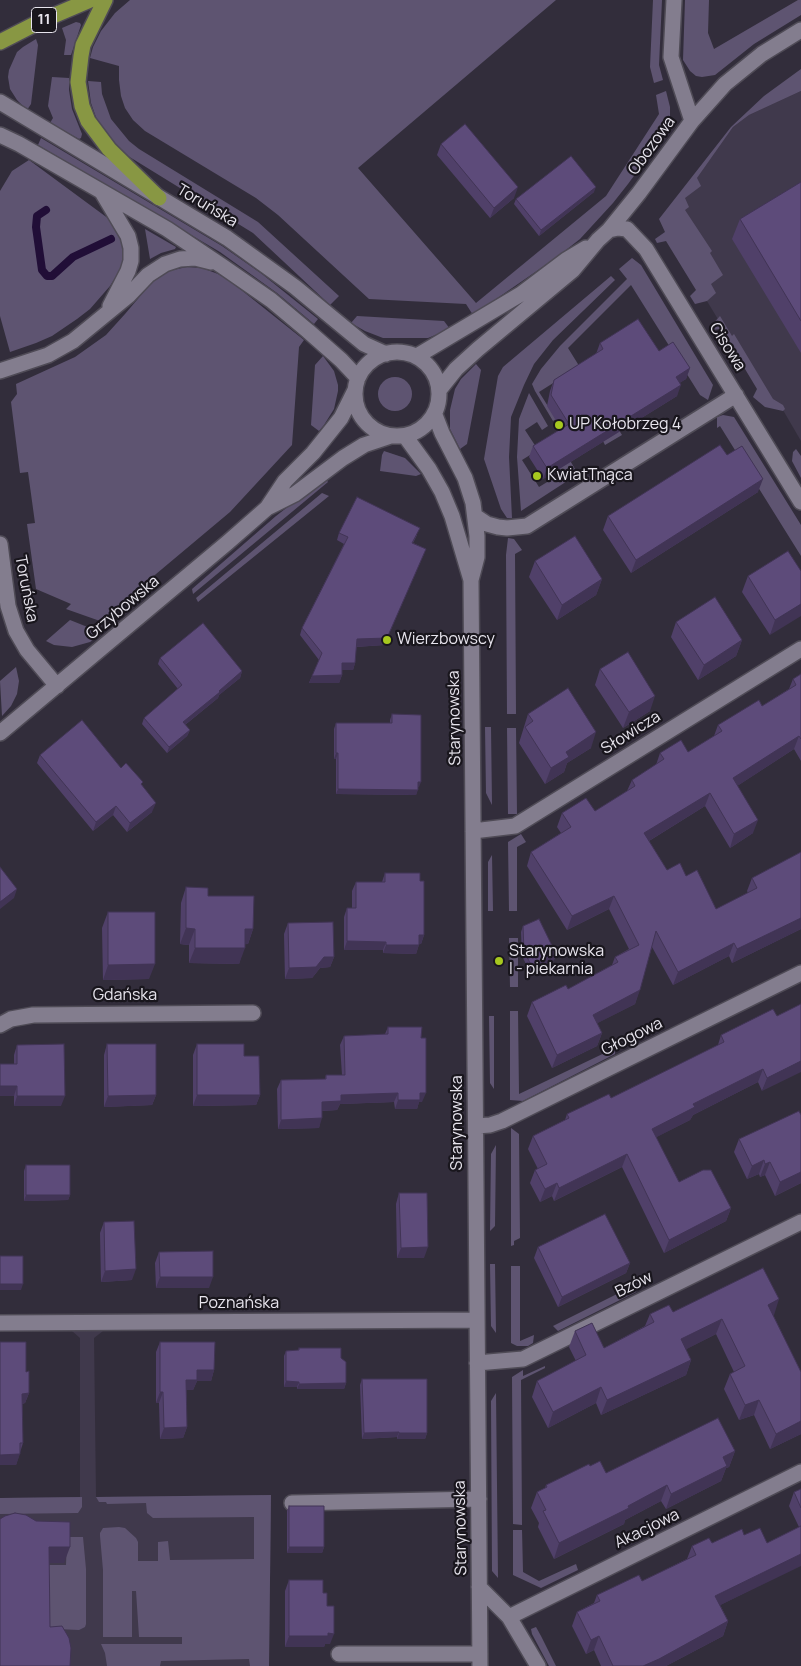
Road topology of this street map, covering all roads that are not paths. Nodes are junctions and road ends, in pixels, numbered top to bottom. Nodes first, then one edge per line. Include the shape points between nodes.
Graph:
1 (90, 0) edge
2 (105, 0) edge
3 (674, 0) edge
4 (801, 30) edge
5 (0, 42) edge
6 (0, 102) edge
7 (692, 120) junction
8 (0, 134) edge
9 (102, 192) junction
10 (159, 198) junction
11 (609, 230) junction
12 (598, 240) junction
13 (222, 266) junction
14 (105, 314) junction
15 (386, 354) junction
16 (417, 356) junction
17 (0, 371) edge
18 (357, 384) junction
19 (440, 389) junction
20 (736, 395) junction
21 (435, 415) junction
22 (398, 436) junction
23 (801, 502) edge
24 (267, 508) junction
25 (475, 516) junction
26 (0, 550) edge
27 (471, 580) junction
28 (801, 649) edge
29 (57, 686) junction
30 (0, 732) edge
31 (473, 831) junction
32 (801, 973) edge
33 (252, 1013) dead end
34 (0, 1025) edge
35 (476, 1126) junction
36 (801, 1222) edge
37 (477, 1320) junction
38 (0, 1323) edge
39 (477, 1363) junction
40 (801, 1472) edge
41 (479, 1499) junction
42 (292, 1503) dead end
43 (479, 1587) junction
44 (509, 1617) junction
45 (339, 1654) dead end
46 (480, 1660) edge
47 (538, 1666) edge

1 - 5 main road, 11
2 - 10 main road via 83,45 78,82 82,106 109,149
3 - 7 street, Obozowa via 671,57
4 - 7 street via 762,54 725,84
6 - 10 street, Toruńska
7 - 11 street, Obozowa
8 - 9 street
9 - 13 street
9 - 14 street via 128,236 131,248 128,271
10 - 15 street, Toruńska via 227,238 295,287 364,344
11 - 12 street, Obozowa
11 - 20 street, Cisowa via 627,229 646,248
12 - 16 street, Obozowa via 521,294
12 - 19 street, Obozowa via 573,270 478,349
13 - 14 street via 195,258 165,264
13 - 18 street via 301,325 341,360
14 - 17 street via 73,341 48,355
15 - 16 street via 402,352
15 - 18 street via 369,362
16 - 19 street via 432,370
18 - 22 street via 357,406 364,420 376,431
18 - 24 street, Grzybowska via 341,418 285,482
19 - 21 street
20 - 23 street, Cisowa
20 - 25 street via 527,526 498,527
21 - 22 street via 419,431
21 - 25 street, Starynowska via 465,478
22 - 24 street, Grzybowska via 364,445 295,494
22 - 27 street, Starynowska via 429,468 442,492
24 - 29 street, Grzybowska
25 - 27 street, Starynowska via 477,557
26 - 29 street, Toruńska via 8,606 16,632
27 - 31 street, Starynowska
28 - 31 street, Słowicza via 515,826
29 - 30 street, Grzybowska
31 - 35 street, Starynowska
32 - 35 street, Głogowa via 502,1121
33 - 34 street, Gdańska via 33,1014
35 - 37 street, Starynowska
36 - 39 street, Bzów via 524,1359
37 - 38 street, Poznańska
37 - 39 street, Starynowska
39 - 41 street, Starynowska
40 - 44 street, Akacjowa
41 - 42 street
41 - 43 street, Starynowska
43 - 44 street
43 - 46 street, Starynowska
44 - 47 street
45 - 46 street

